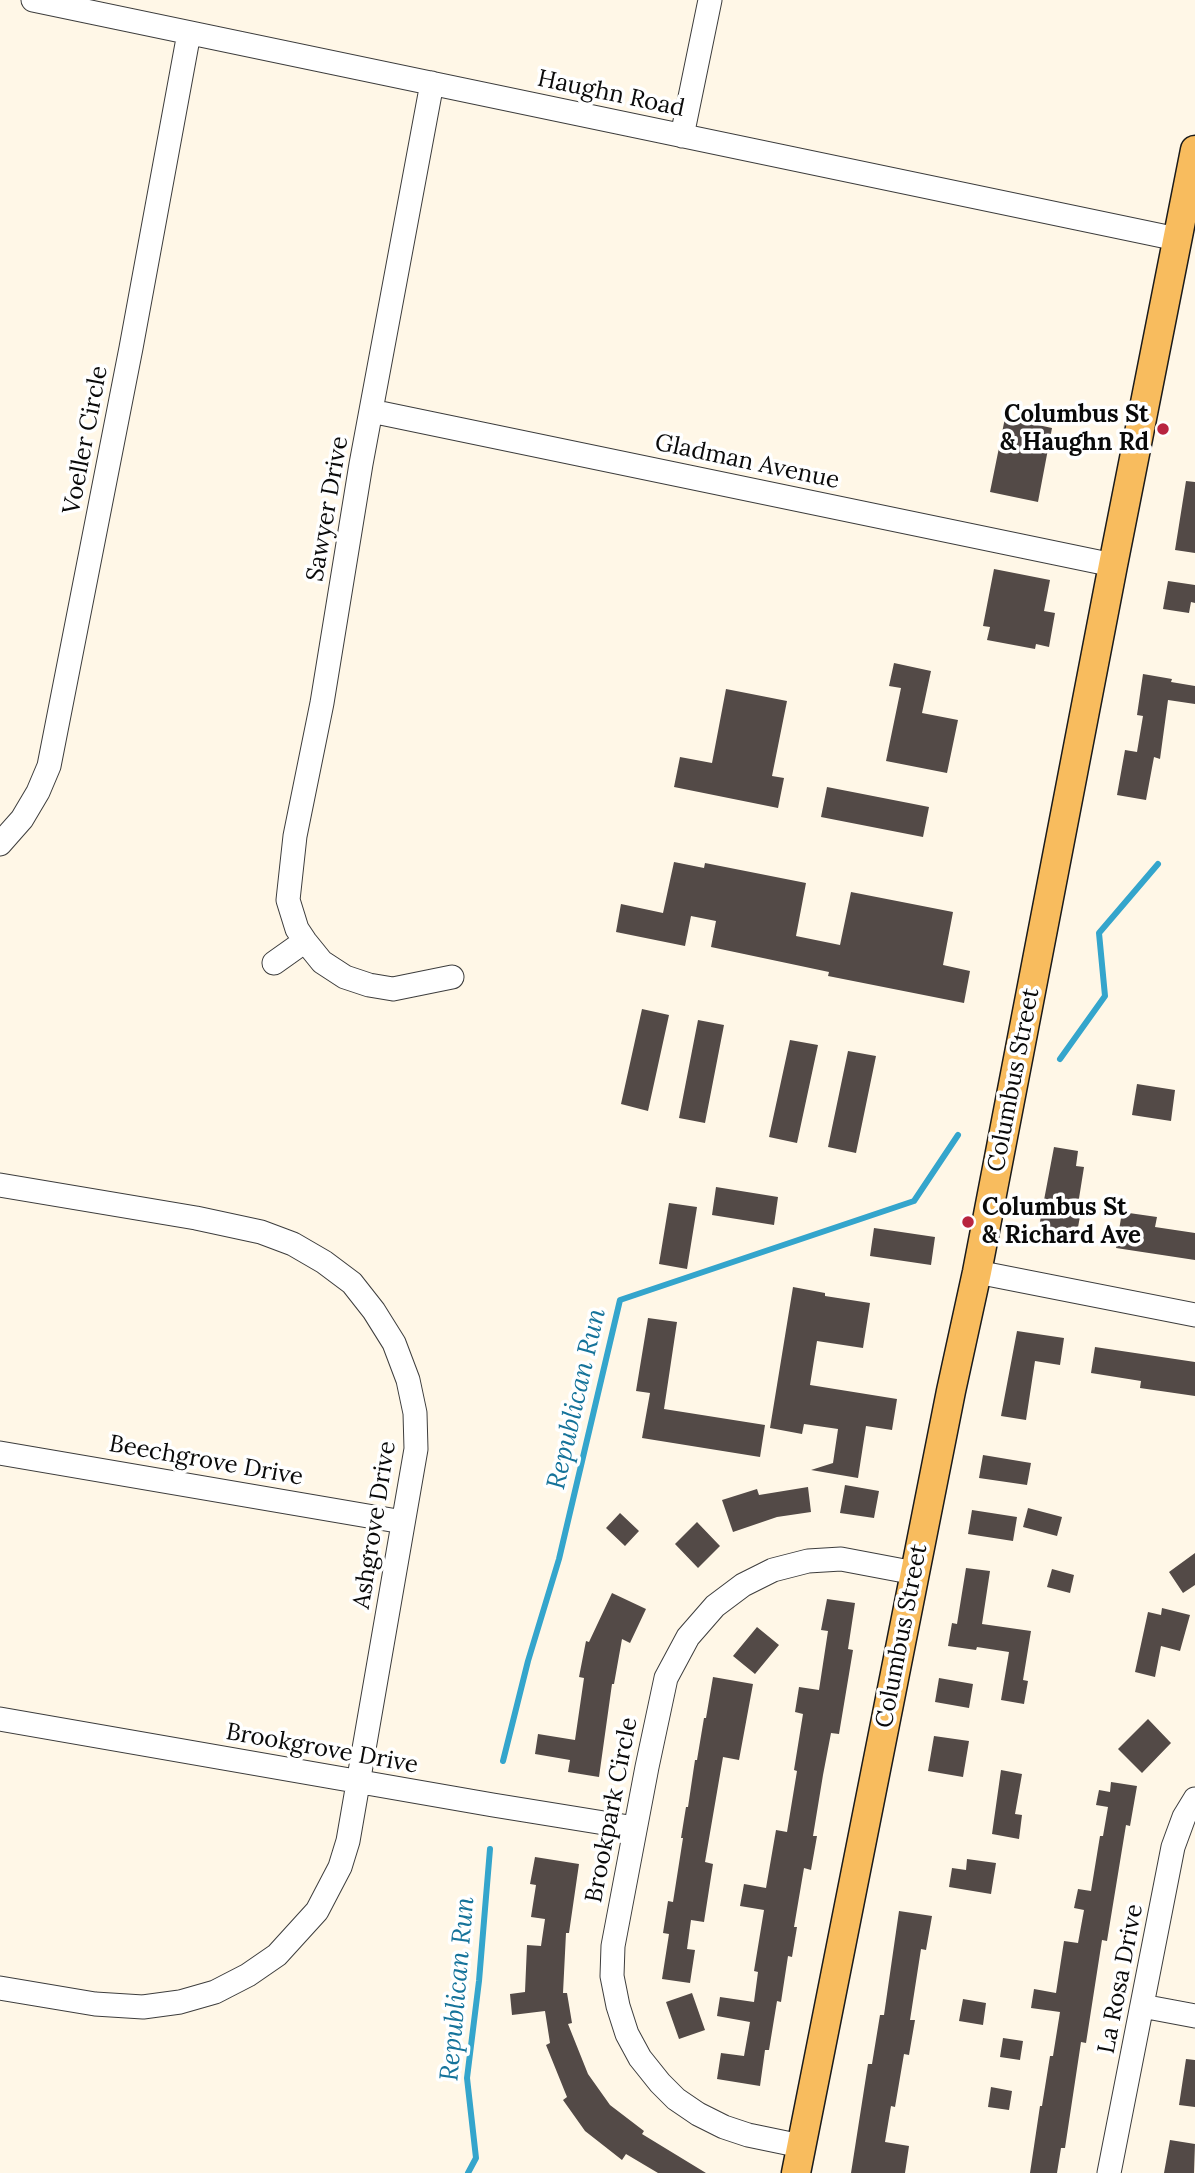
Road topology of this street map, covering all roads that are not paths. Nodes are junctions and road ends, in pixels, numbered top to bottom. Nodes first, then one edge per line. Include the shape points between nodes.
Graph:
1 (33, 0) edge
2 (710, 0) edge
3 (189, 33) junction
4 (432, 83) junction
5 (682, 136) junction
6 (1195, 150) edge
7 (1177, 239) junction
8 (371, 411) junction
9 (1112, 565) junction
10 (0, 844) edge
11 (305, 941) junction
12 (274, 963) dead end
13 (452, 977) dead end
14 (0, 1185) edge
15 (977, 1272) junction
16 (1195, 1315) edge
17 (0, 1453) edge
18 (403, 1522) junction
19 (915, 1573) junction
20 (0, 1719) edge
21 (359, 1782) junction
22 (1195, 1799) edge
23 (635, 1828) junction
24 (0, 1988) edge
25 (1142, 2006) junction
26 (1195, 2016) edge
27 (798, 2160) edge
28 (1109, 2173) edge

1 - 3 street, Haughn Road
2 - 5 street
3 - 4 street, Haughn Road
3 - 10 street, Voeller Circle via 49,766 22,819
4 - 5 street, Haughn Road
4 - 8 street, Sawyer Drive
5 - 7 street, Haughn Road
6 - 7 main road, Columbus Street
7 - 9 main road, Columbus Street
8 - 9 street, Gladman Avenue
8 - 11 street, Sawyer Drive via 288,884 291,914
9 - 15 main road, Columbus Street
11 - 12 street
11 - 13 street, Sawyer Drive via 333,971 369,985 393,989
14 - 18 street, Ashgrove Drive via 261,1232 293,1244 352,1283 394,1343 408,1380 416,1449
15 - 16 street
15 - 19 main road, Columbus Street
17 - 18 street, Beechgrove Drive
18 - 21 street, Ashgrove Drive
19 - 23 street, Brookpark Circle via 841,1559 808,1561 773,1570 715,1606 688,1637 666,1678
19 - 27 main road, Columbus Street
20 - 21 street, Brookgrove Drive
21 - 23 street, Brookgrove Drive
21 - 24 street, Ashgrove Drive via 340,1867 317,1911 277,1955 248,1975 215,1992 143,2007
22 - 25 street, La Rosa Drive via 1173,1847
23 - 27 street, Brookpark Circle via 613,1946 612,1976 627,2035 640,2058 676,2099 698,2115
25 - 26 street
25 - 28 street, La Rosa Drive

